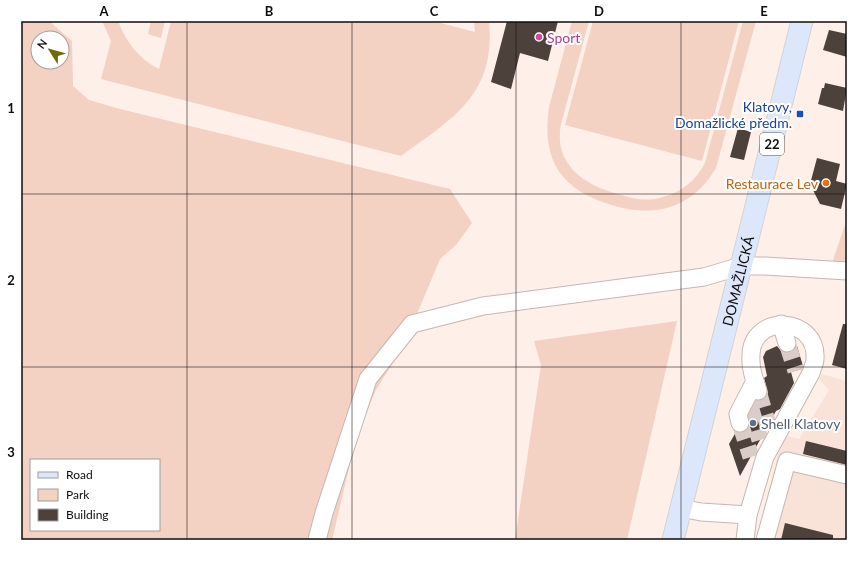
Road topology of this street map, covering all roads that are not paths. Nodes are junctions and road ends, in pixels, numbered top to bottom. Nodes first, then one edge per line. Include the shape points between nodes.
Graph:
1 (802, 21) edge
2 (741, 266) junction
3 (847, 271) edge
4 (781, 324) junction
5 (787, 343) tunnel mouth
6 (796, 371) tunnel mouth
7 (802, 390) junction
8 (740, 423) tunnel mouth
9 (847, 475) edge
10 (681, 508) junction
11 (748, 515) junction
12 (317, 540) edge
13 (673, 540) edge
14 (745, 540) edge
15 (766, 540) edge

1 - 2 main road, DOMAŽLICKÁ / 22
2 - 3 lane
2 - 10 main road, DOMAŽLICKÁ / 22
2 - 12 lane via 704,277 483,306 412,324 368,379
4 - 5 lane
4 - 7 lane via 797,327 806,334 812,345 815,359 811,374
4 - 8 lane via 766,329 753,346 752,394 738,414
6 - 7 lane
7 - 11 lane via 767,435 758,457 758,480
9 - 15 lane via 787,461
10 - 11 lane
10 - 13 main road, DOMAŽLICKÁ / 22
11 - 14 lane

